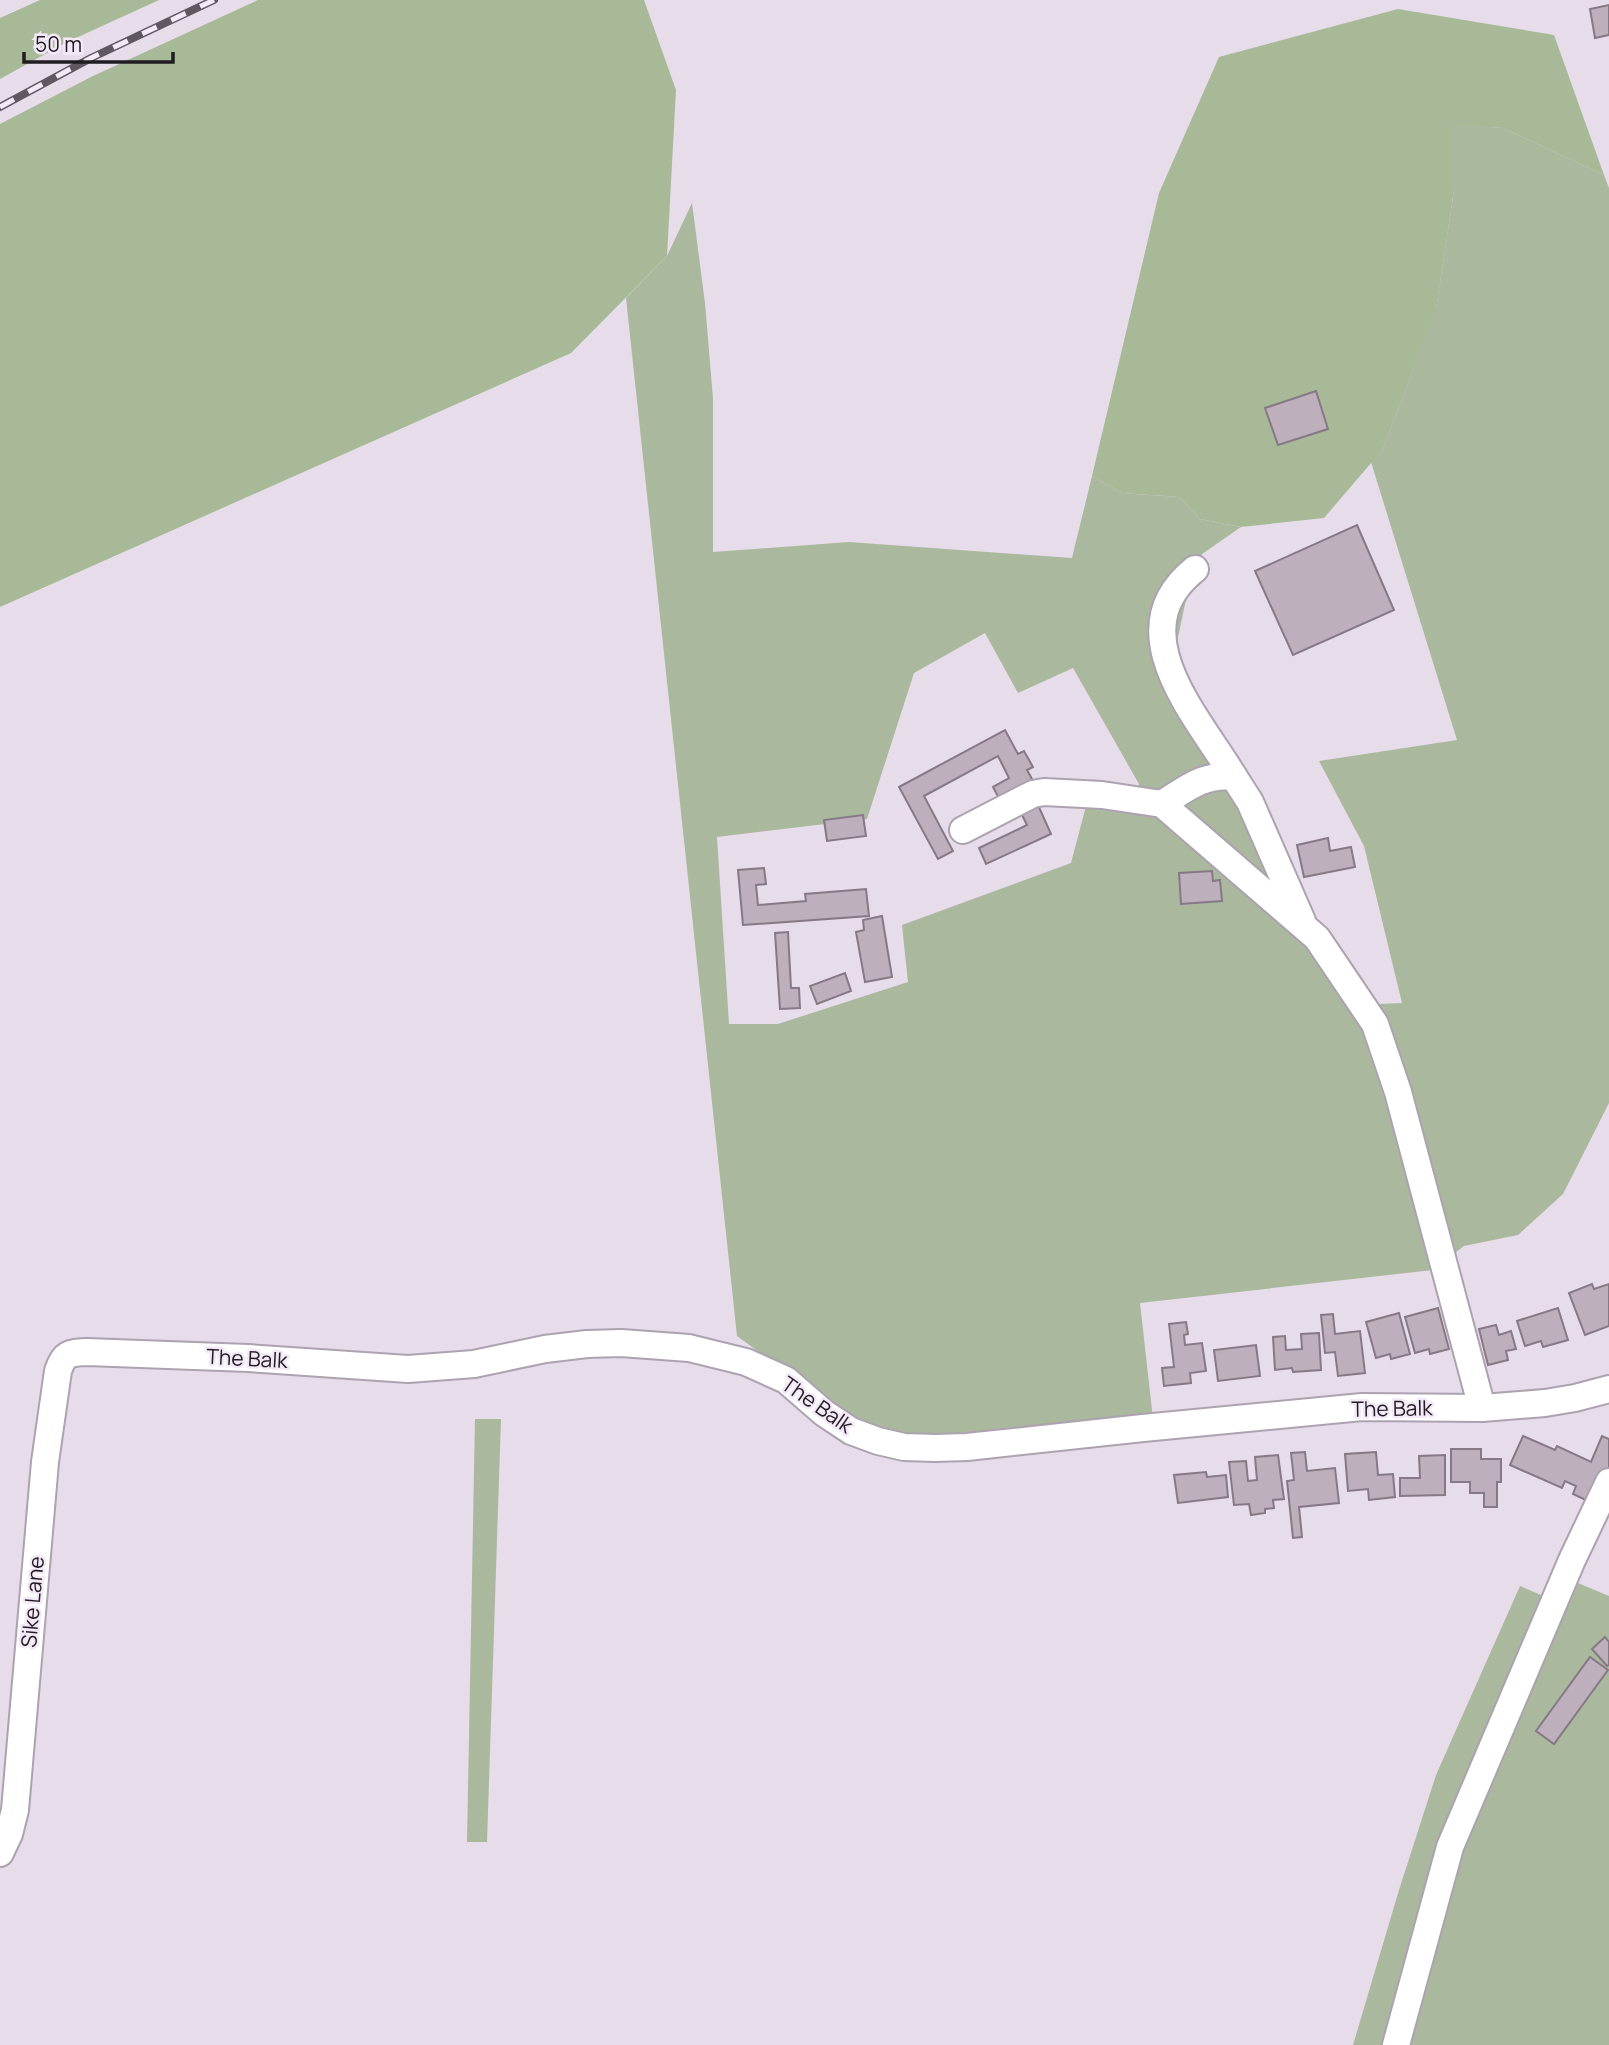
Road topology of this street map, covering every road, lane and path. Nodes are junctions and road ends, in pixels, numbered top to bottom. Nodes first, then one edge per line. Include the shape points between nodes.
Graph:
1 (1195, 569) dead end
2 (1234, 777) junction
3 (1162, 804) junction
4 (963, 830) dead end
5 (1305, 928) junction
6 (70, 1353) joint
7 (1609, 1389) edge
8 (1482, 1408) junction
9 (1609, 1482) edge
10 (0, 1853) edge
11 (1396, 2045) edge

1 - 2 street via 1169,598 1163,648 1192,714
2 - 3 street via 1204,778
2 - 5 street via 1250,802
3 - 4 street via 1044,792
3 - 5 street
5 - 8 street via 1317,938 1375,1024 1398,1092
6 - 8 street, The Balk via 408,1369 474,1364 587,1344 689,1348 746,1362 786,1380 851,1431 878,1441 924,1448 1362,1408
6 - 10 street, Sike Lane via 58,1371 15,1810
7 - 8 street, The Balk via 1575,1398
9 - 11 street via 1450,1847

